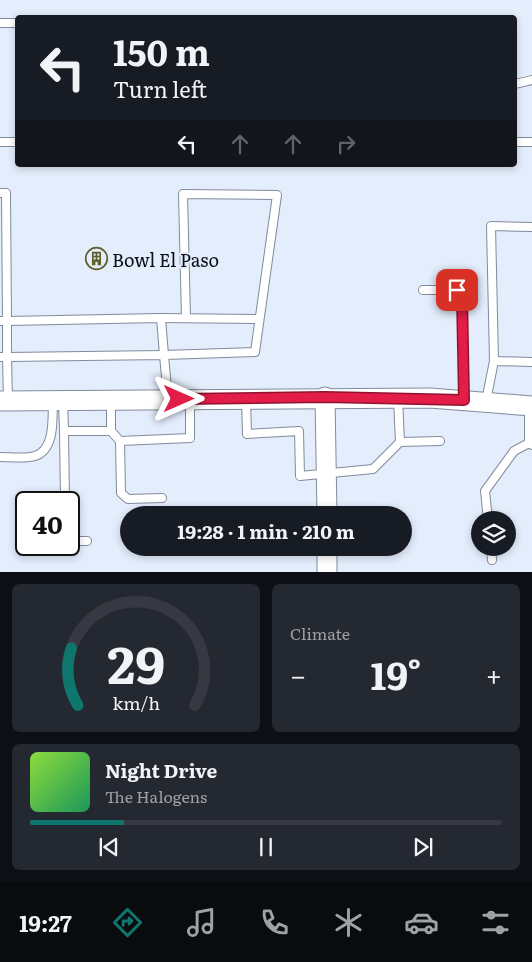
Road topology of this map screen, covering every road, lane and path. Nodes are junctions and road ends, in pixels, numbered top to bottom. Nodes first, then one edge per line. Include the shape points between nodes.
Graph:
1 (0, 23) edge
2 (15, 23) edge
3 (532, 80) edge
4 (517, 84) edge
5 (0, 142) edge
6 (15, 142) edge
7 (517, 142) edge
8 (532, 142) edge
9 (0, 194) edge
10 (532, 227) edge
11 (422, 290) dead end
12 (161, 318) junction
13 (186, 318) junction
14 (259, 318) junction
15 (4, 321) edge
16 (164, 355) junction
17 (4, 357) edge
18 (494, 361) junction
19 (532, 362) edge
20 (325, 397) junction
21 (246, 398) junction
22 (398, 398) junction
23 (111, 399) junction
24 (168, 399) junction
25 (190, 399) junction
26 (58, 400) junction
27 (464, 400) junction
28 (4, 401) edge
29 (486, 401) junction
30 (530, 406) edge
31 (111, 431) junction
32 (64, 432) junction
33 (120, 441) junction
34 (440, 441) dead end
35 (400, 442) junction
36 (531, 444) edge
37 (0, 457) edge
38 (326, 474) junction
39 (65, 491) edge
40 (162, 498) dead end
41 (327, 506) edge
42 (487, 511) edge
43 (80, 541) edge
44 (87, 541) dead end
45 (327, 556) edge
46 (492, 556) edge
47 (492, 560) dead end
48 (327, 572) edge

1 - 2 lane
3 - 4 lane
5 - 6 lane
7 - 8 lane
9 - 15 lane via 6,193
10 - 18 lane via 491,226
11 - 27 lane via 457,290 462,296
12 - 13 lane
12 - 15 lane
12 - 16 lane
13 - 14 lane
13 - 14 lane via 183,194 277,195
14 - 16 lane via 255,352
15 - 17 lane
16 - 17 lane
16 - 24 lane
17 - 28 lane
18 - 19 lane
18 - 29 lane
20 - 21 street
20 - 22 street
20 - 38 street
21 - 25 street
21 - 38 lane via 247,434 299,431 300,476
22 - 27 street
22 - 35 lane
23 - 24 street
23 - 26 street
23 - 31 lane
24 - 25 street
25 - 33 lane via 190,438
26 - 28 street
26 - 32 lane
26 - 37 lane via 49,445 36,456
27 - 29 street
29 - 30 street
30 - 36 lane
31 - 32 lane
31 - 33 lane
32 - 39 lane
33 - 40 lane via 121,492 128,499
34 - 35 lane
35 - 38 lane via 373,469
36 - 42 lane via 514,451 485,491
38 - 41 street
43 - 44 lane
45 - 48 street
46 - 47 lane

